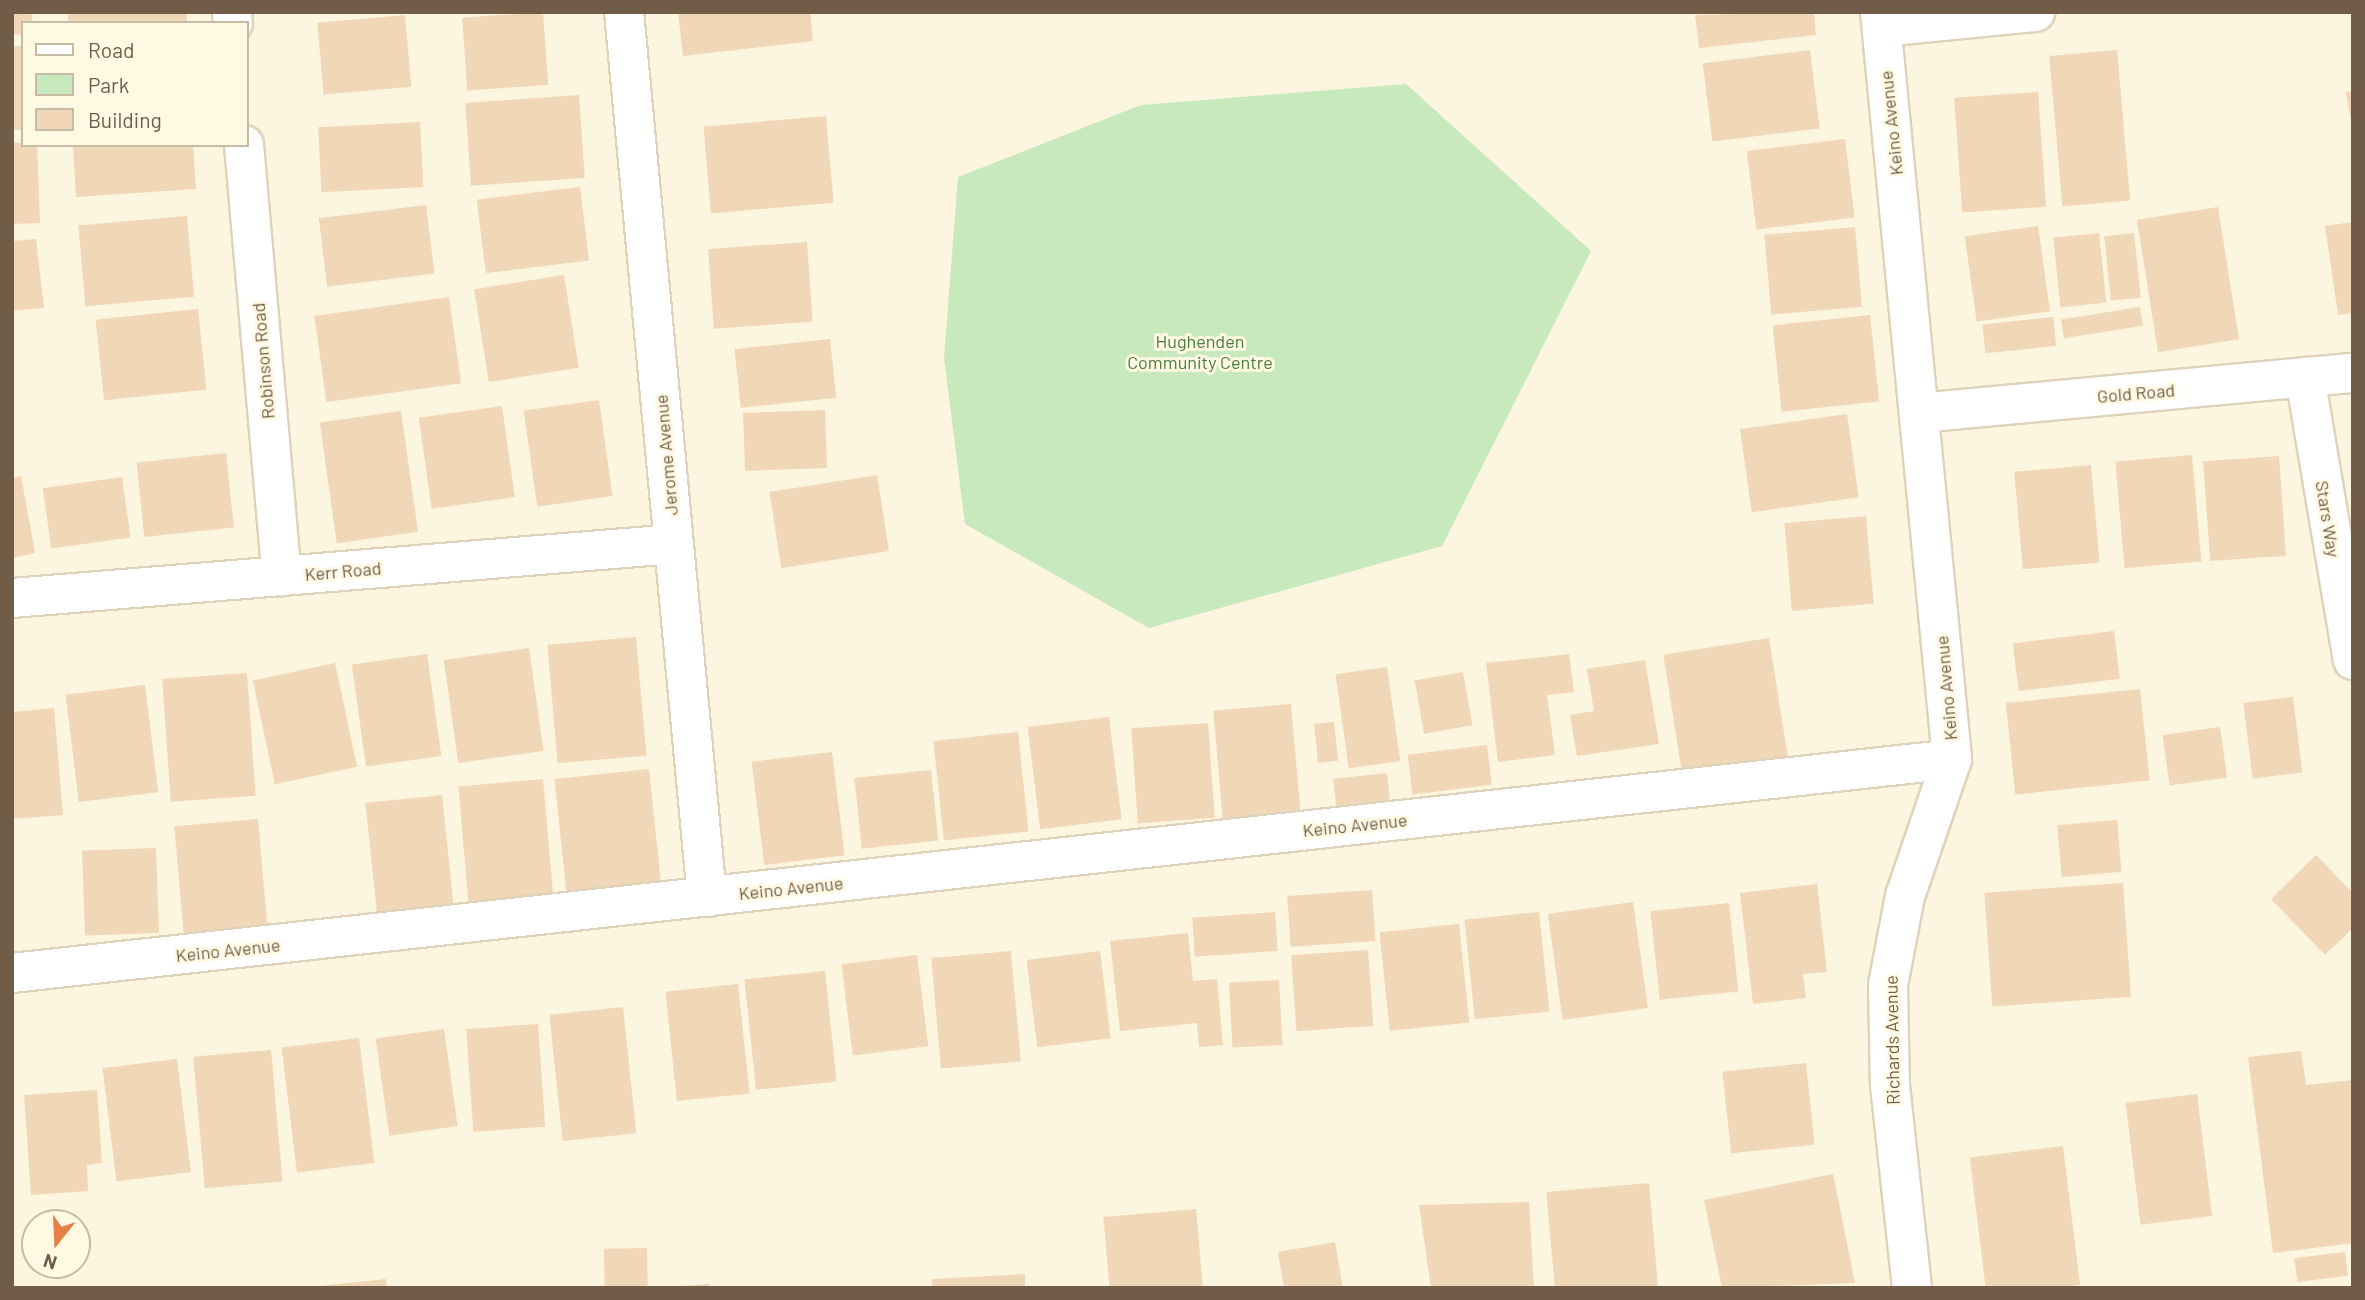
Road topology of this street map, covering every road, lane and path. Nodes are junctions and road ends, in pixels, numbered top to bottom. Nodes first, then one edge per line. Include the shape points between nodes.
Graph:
1 (624, 12) edge
2 (2035, 12) edge
3 (1881, 20) edge
4 (244, 147) edge
5 (2353, 373) edge
6 (2305, 377) junction
7 (1919, 413) junction
8 (674, 544) junction
9 (282, 576) junction
10 (12, 598) edge
11 (2353, 660) edge
12 (1952, 759) junction
13 (707, 897) junction
14 (12, 973) edge
15 (1912, 1288) edge

1 - 8 street, Jerome Avenue
2 - 3 street
3 - 7 street, Keino Avenue
4 - 9 street, Robinson Road
5 - 6 street, Gold Road
6 - 7 street, Gold Road
6 - 11 street, Stars Way
7 - 12 street, Keino Avenue
8 - 9 street, Kerr Road
8 - 13 street, Jerome Avenue
9 - 10 street, Kerr Road
12 - 13 street, Keino Avenue
12 - 15 street, Richards Avenue via 1905,897 1888,985 1890,1086
13 - 14 street, Keino Avenue

